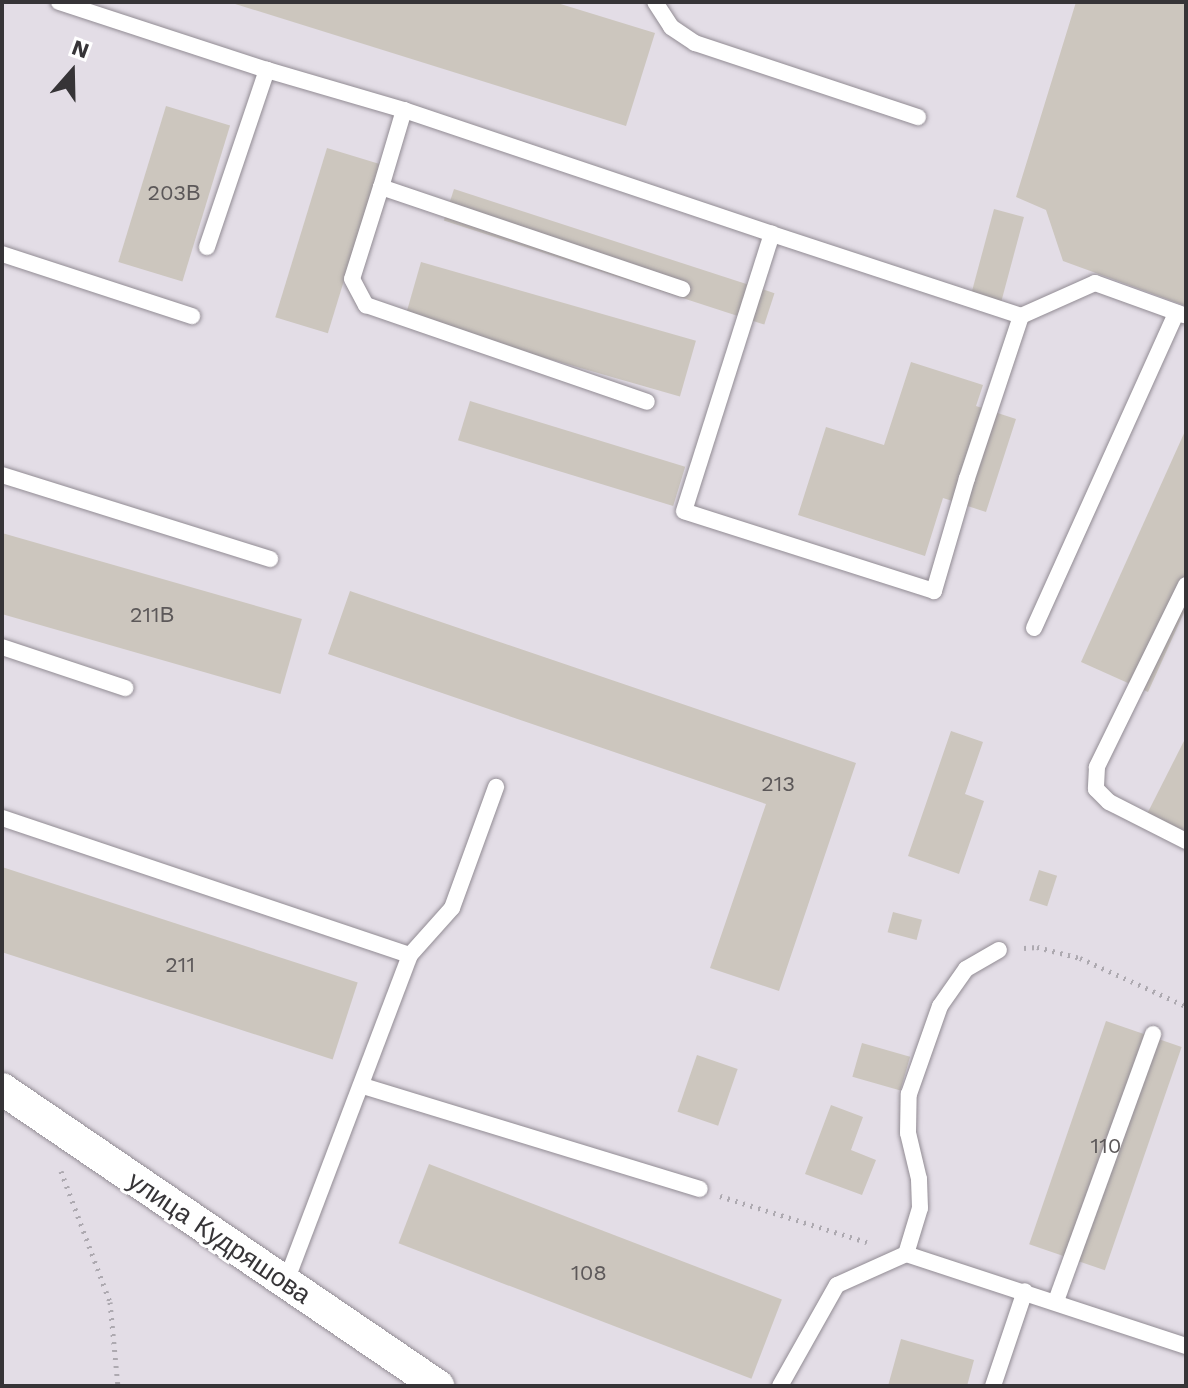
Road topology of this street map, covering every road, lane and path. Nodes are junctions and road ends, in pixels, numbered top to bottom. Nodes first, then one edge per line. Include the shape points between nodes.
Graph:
1 (59, 2) edge
2 (655, 2) edge
3 (267, 70) junction
4 (404, 110) junction
5 (918, 117) dead end
6 (381, 187) junction
7 (772, 234) junction
8 (207, 247) dead end
9 (2, 254) edge
10 (682, 289) dead end
11 (1181, 314) edge
12 (192, 316) dead end
13 (1021, 316) junction
14 (647, 402) dead end
15 (2, 475) edge
16 (270, 559) dead end
17 (1186, 585) edge
18 (1034, 628) dead end
19 (2, 647) edge
20 (125, 688) dead end
21 (496, 787) dead end
22 (2, 818) edge
23 (1186, 841) edge
24 (999, 950) joint
25 (410, 955) junction
26 (1186, 1006) edge
27 (1153, 1034) dead end
28 (363, 1086) junction
29 (2, 1089) edge
30 (57, 1160) dead end
31 (700, 1189) joint
32 (906, 1254) junction
33 (285, 1284) junction
34 (1025, 1291) junction
35 (1056, 1301) junction
36 (1186, 1346) edge
37 (118, 1386) edge
38 (438, 1386) edge
39 (780, 1386) edge
40 (993, 1386) edge

1 - 3 lane
2 - 5 lane via 671,27 695,43
3 - 4 lane
3 - 8 lane
4 - 6 lane
4 - 7 lane
6 - 10 lane
6 - 14 lane via 352,279 366,305
7 - 13 lane
7 - 13 lane via 684,511 699,516 934,591
9 - 12 lane
11 - 13 lane via 1095,283
11 - 18 lane
15 - 16 lane
17 - 23 lane via 1097,767 1096,789 1109,802
19 - 20 lane
21 - 25 lane via 452,908
22 - 25 lane
24 - 26 path via 1037,947 1080,958
24 - 32 lane via 966,969 940,1006 909,1094 908,1133 920,1208
25 - 28 lane
27 - 35 lane
28 - 31 lane
28 - 33 lane
29 - 33 street, улица Кудряшова
30 - 37 path via 110,1302
31 - 32 path
32 - 34 lane
32 - 39 lane via 837,1285
33 - 38 street, улица Кудряшова
34 - 35 lane
34 - 40 lane
35 - 36 lane

